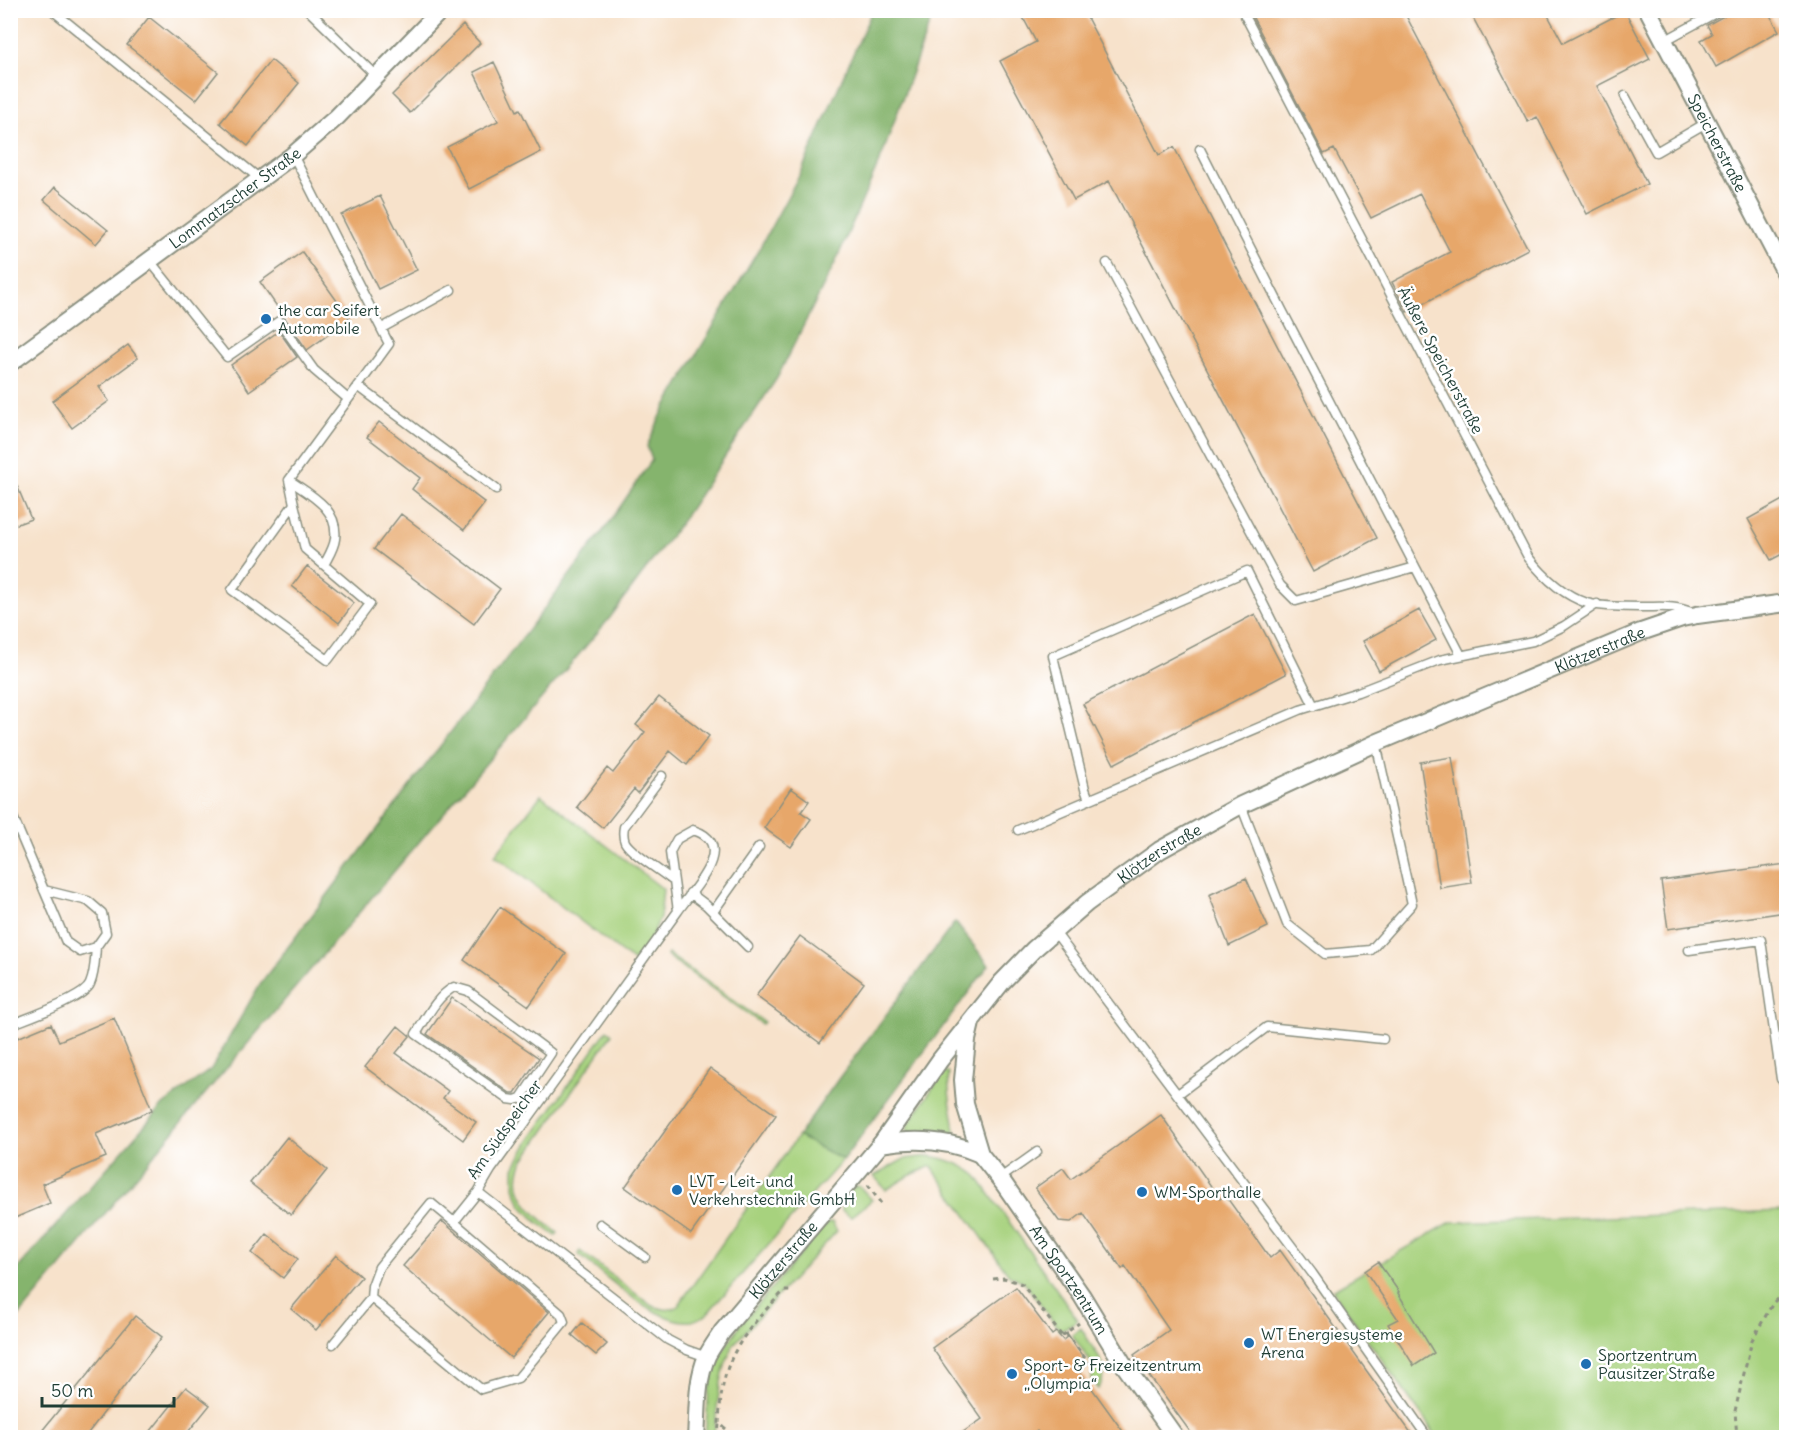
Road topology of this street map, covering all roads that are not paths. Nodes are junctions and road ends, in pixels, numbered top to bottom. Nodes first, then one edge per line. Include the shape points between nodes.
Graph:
1 (52, 10) edge
2 (308, 10) edge
3 (441, 10) edge
4 (1242, 10) edge
5 (1648, 10) edge
6 (1721, 10) edge
7 (1664, 41) junction
8 (377, 77) junction
9 (1625, 96) dead end
10 (1706, 123) junction
11 (1200, 149) dead end
12 (293, 155) junction
13 (261, 180) junction
14 (150, 261) junction
15 (1107, 263) dead end
16 (1786, 274) edge
17 (451, 290) dead end
18 (382, 328) junction
19 (10, 363) edge
20 (358, 386) junction
21 (348, 399) junction
22 (289, 480) junction
23 (496, 489) dead end
24 (294, 504) junction
25 (324, 565) junction
26 (1415, 567) junction
27 (1786, 603) edge
28 (1597, 604) junction
29 (1697, 615) junction
30 (1461, 655) junction
31 (1314, 706) junction
32 (1376, 742) junction
33 (662, 776) dead end
34 (1089, 800) junction
35 (1241, 805) junction
36 (10, 810) edge
37 (1018, 830) dead end
38 (759, 847) dead end
39 (672, 880) junction
40 (44, 890) junction
41 (690, 893) junction
42 (678, 911) junction
43 (713, 912) junction
44 (1054, 931) junction
45 (96, 946) junction
46 (748, 947) dead end
47 (1689, 950) dead end
48 (972, 1019) junction
49 (10, 1025) edge
50 (1383, 1039) dead end
51 (1786, 1078) edge
52 (1178, 1094) junction
53 (520, 1098) junction
54 (535, 1109) junction
55 (881, 1144) junction
56 (1037, 1152) dead end
57 (980, 1154) junction
58 (999, 1179) junction
59 (478, 1192) junction
60 (454, 1222) junction
61 (600, 1224) dead end
62 (645, 1257) dead end
63 (371, 1298) junction
64 (333, 1344) dead end
65 (707, 1357) junction
66 (696, 1437) edge
67 (1176, 1437) edge
68 (1428, 1437) edge

1 - 13 lane
2 - 8 lane
3 - 8 street, Lommatzscher Straße
4 - 28 lane, Äußere Speicherstraße via 1528,557 1569,595
5 - 7 street, Speicherstraße
6 - 7 lane
7 - 10 street, Speicherstraße
8 - 12 street, Lommatzscher Straße
9 - 10 lane via 1656,152
10 - 16 street, Speicherstraße
11 - 26 lane
12 - 13 street, Lommatzscher Straße
12 - 18 lane
13 - 14 street, Lommatzscher Straße
14 - 19 street, Lommatzscher Straße
14 - 21 lane via 227,357 279,321 314,370
15 - 26 lane via 1280,585 1296,601
17 - 18 lane
18 - 20 lane via 389,344
20 - 21 lane
20 - 23 lane
21 - 22 lane
22 - 24 lane
22 - 25 lane via 318,500 336,526 335,541
24 - 25 lane via 305,549
24 - 25 lane via 232,590 328,660 370,604
26 - 30 lane
27 - 29 street, Klötzerstraße
28 - 29 lane, Äußere Speicherstraße via 1677,607
28 - 30 lane via 1533,641
29 - 32 street, Klötzerstraße via 1641,632
30 - 31 lane
31 - 34 lane
31 - 34 lane via 1247,571 1053,656
32 - 35 street, Klötzerstraße
32 - 35 lane via 1412,904 1371,950 1325,954 1287,924
33 - 39 lane via 623,833 631,848
34 - 37 lane
35 - 44 street, Klötzerstraße via 1160,850
36 - 40 lane
38 - 43 lane
39 - 41 lane, Am Südspeicher via 670,852 677,838 693,830 704,833 712,844 712,863
39 - 42 lane, Am Südspeicher
40 - 45 lane via 66,942 80,952
40 - 45 lane via 88,901 102,913 106,933
41 - 42 lane, Am Südspeicher
41 - 43 lane
42 - 54 lane, Am Südspeicher
43 - 46 lane
44 - 48 street, Klötzerstraße via 1002,982
44 - 52 lane
45 - 49 lane via 90,987 77,997
47 - 51 lane via 1761,940 1781,1079
48 - 55 street, Klötzerstraße
48 - 57 street, Am Sportzentrum via 963,1080 965,1104
50 - 52 lane via 1267,1027
52 - 68 lane
53 - 53 lane via 551,1053 468,991 454,987 446,992 416,1034 508,1099
53 - 54 lane
54 - 59 lane, Am Südspeicher
55 - 57 street via 933,1142 958,1145
55 - 65 street, Klötzerstraße via 722,1332
56 - 58 lane
57 - 58 street, Am Sportzentrum
58 - 67 street, Am Sportzentrum
59 - 60 lane
59 - 65 lane, Am Südspeicher via 668,1340
60 - 63 lane via 431,1203 379,1267
60 - 63 lane via 561,1314 564,1322 518,1378 481,1389
61 - 62 lane
63 - 64 lane
65 - 66 street, Klötzerstraße via 700,1381

